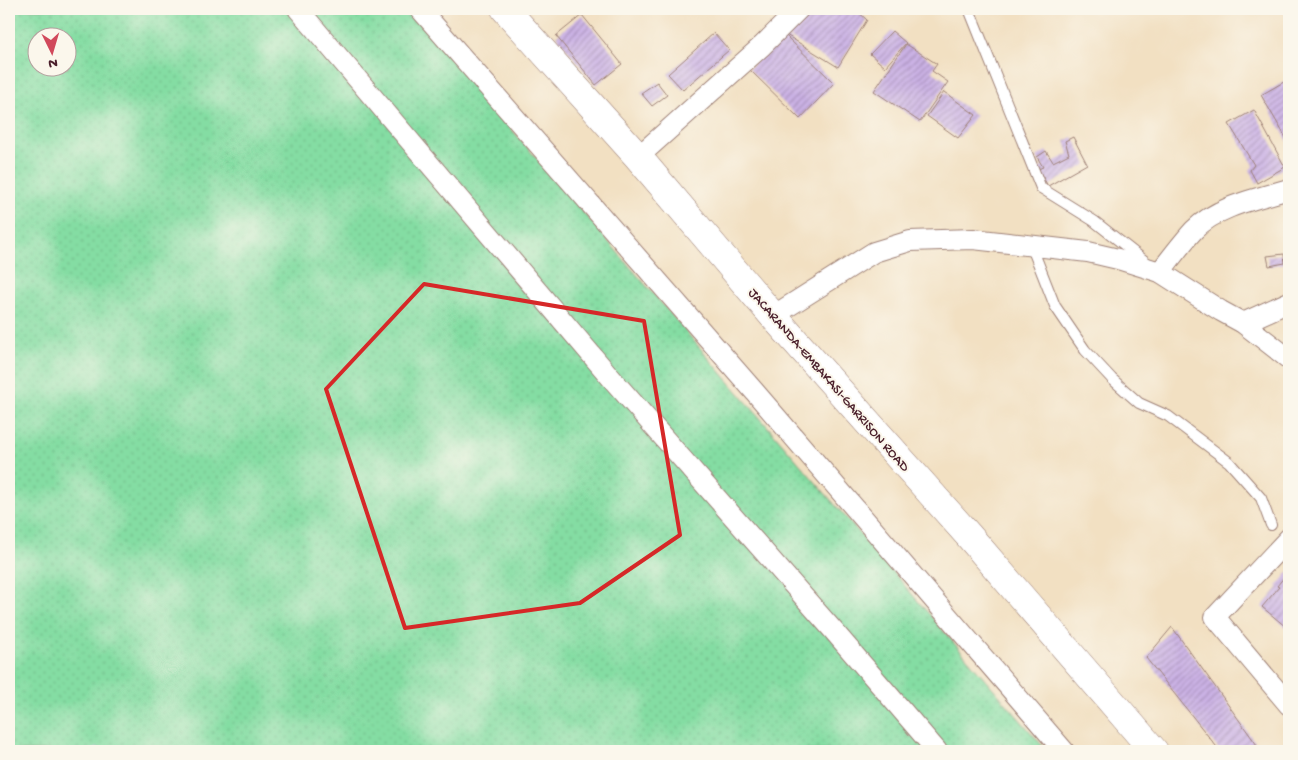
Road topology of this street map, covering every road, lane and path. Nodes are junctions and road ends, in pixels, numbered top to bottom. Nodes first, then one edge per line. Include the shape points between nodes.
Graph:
1 (298, 9) edge
2 (420, 9) edge
3 (504, 9) edge
4 (798, 9) edge
5 (969, 9) edge
6 (638, 157) junction
7 (1289, 189) edge
8 (1031, 245) junction
9 (1160, 272) junction
10 (1289, 302) edge
11 (773, 316) junction
12 (1243, 323) junction
13 (1289, 359) edge
14 (1271, 526) dead end
15 (1289, 538) edge
16 (1289, 705) edge
17 (936, 751) edge
18 (1064, 751) edge
19 (1154, 751) edge

1 - 17 street via 612,379
2 - 18 street
3 - 6 street, JACARANDA-EMBAKASI-GARRISON ROAD
4 - 6 street
5 - 9 lane via 1041,188 1094,221
6 - 11 street, JACARANDA-EMBAKASI-GARRISON ROAD
7 - 9 street via 1244,202 1207,219 1194,229
8 - 9 street via 1088,252
8 - 11 street via 973,239 910,241 874,252
8 - 14 lane via 1054,306 1085,350 1139,403 1168,416 1229,462 1262,498
9 - 12 street
10 - 12 street
11 - 19 street, JACARANDA-EMBAKASI-GARRISON ROAD
12 - 13 street
15 - 16 street via 1215,617

